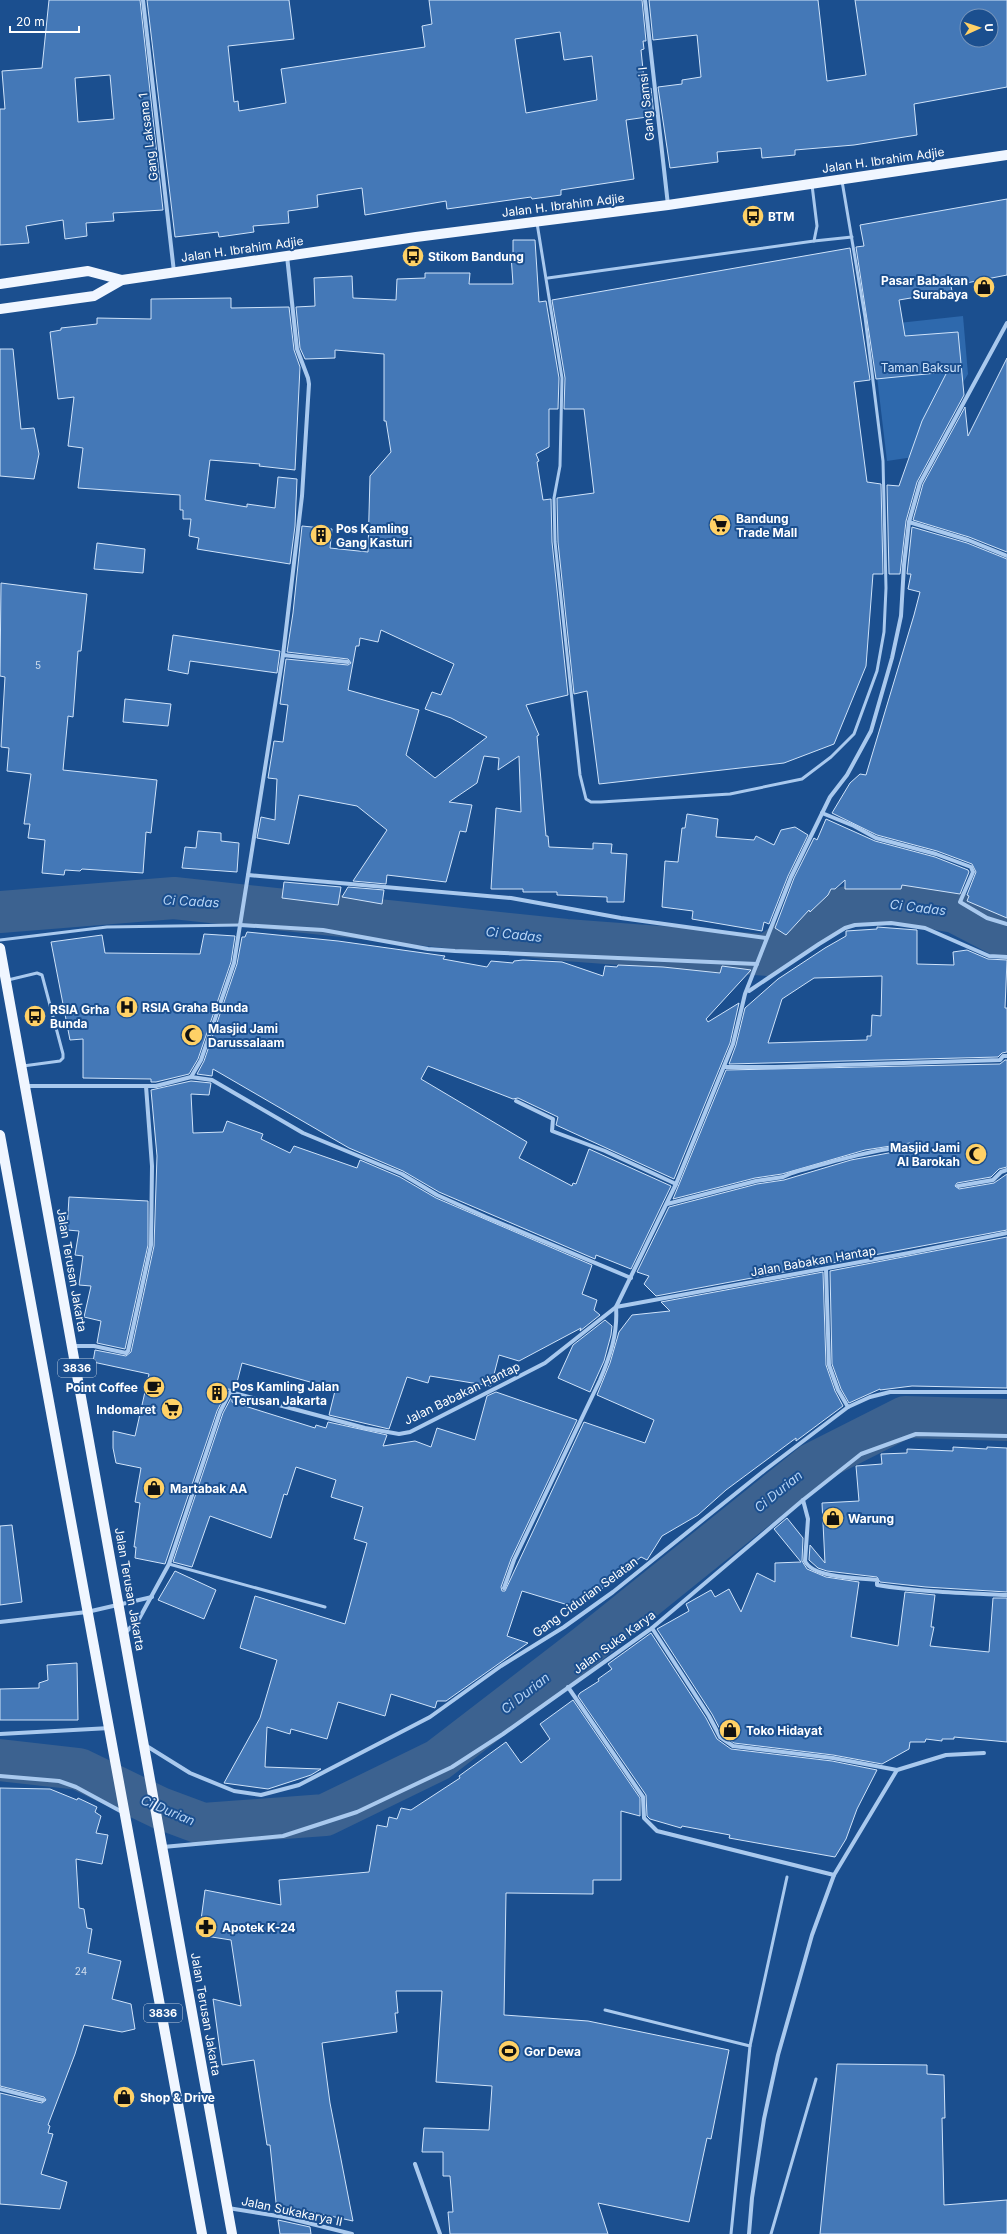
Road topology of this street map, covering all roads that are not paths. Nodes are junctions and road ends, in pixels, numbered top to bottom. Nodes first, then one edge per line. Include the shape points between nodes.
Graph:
1 (143, 0) edge
2 (645, 0) edge
3 (1007, 155) edge
4 (842, 180) junction
5 (812, 184) junction
6 (668, 206) junction
7 (537, 221) junction
8 (852, 237) junction
9 (814, 241) junction
10 (287, 256) junction
11 (174, 272) junction
12 (548, 278) junction
13 (122, 280) junction
14 (0, 284) edge
15 (0, 309) edge
16 (1007, 323) edge
17 (909, 522) junction
18 (1007, 556) edge
19 (283, 655) junction
20 (348, 662) dead end
21 (822, 813) junction
22 (248, 876) junction
23 (1007, 924) edge
24 (240, 925) junction
25 (766, 939) junction
26 (0, 940) edge
27 (0, 948) edge
28 (1007, 957) edge
29 (757, 964) junction
30 (7, 980) junction
31 (749, 991) dead end
32 (1007, 1056) edge
33 (22, 1066) junction
34 (724, 1066) junction
35 (191, 1077) junction
36 (26, 1086) junction
37 (146, 1086) junction
38 (516, 1101) dead end
39 (0, 1135) edge
40 (910, 1146) dead end
41 (1007, 1170) edge
42 (676, 1184) junction
43 (958, 1186) dead end
44 (669, 1203) junction
45 (1007, 1233) edge
46 (826, 1268) junction
47 (631, 1278) junction
48 (619, 1307) junction
49 (73, 1346) junction
50 (1007, 1392) edge
51 (848, 1407) junction
52 (1007, 1436) edge
53 (803, 1500) junction
54 (169, 1564) junction
55 (504, 1588) dead end
56 (1007, 1595) edge
57 (152, 1597) junction
58 (120, 1605) junction
59 (324, 1607) dead end
60 (87, 1612) junction
61 (0, 1622) edge
62 (652, 1628) junction
63 (125, 1633) junction
64 (568, 1687) junction
65 (111, 1731) junction
66 (0, 1734) edge
67 (144, 1745) junction
68 (984, 1753) dead end
69 (897, 1770) junction
70 (0, 1776) edge
71 (128, 1815) junction
72 (162, 1847) junction
73 (834, 1875) junction
74 (787, 1877) dead end
75 (604, 2010) dead end
76 (750, 2046) junction
77 (816, 2079) dead end
78 (0, 2089) edge
79 (43, 2100) dead end
80 (415, 2164) dead end
81 (228, 2208) junction
82 (233, 2233) edge
83 (202, 2234) edge
84 (352, 2234) edge
85 (440, 2234) edge
86 (731, 2234) edge
87 (749, 2234) edge
88 (771, 2234) edge

1 - 11 street, Gang Laksana 1
2 - 6 street, Gang Samsi I
3 - 4 main road, Jalan H. Ibrahim Adjie
4 - 5 main road, Jalan H. Ibrahim Adjie
4 - 8 lane
5 - 6 main road, Jalan H. Ibrahim Adjie
5 - 9 lane via 817,226
6 - 7 main road, Jalan H. Ibrahim Adjie
7 - 10 main road, Jalan H. Ibrahim Adjie
7 - 12 lane
8 - 9 lane
8 - 12 lane via 883,461 886,588 884,632 876,671 854,734 831,756 802,779 730,794 601,802 592,802 586,798 580,775 555,542 554,498 560,466 562,378
9 - 12 lane
10 - 11 main road, Jalan H. Ibrahim Adjie
10 - 19 street via 297,349 309,384 302,496
11 - 13 main road, Jalan H. Ibrahim Adjie
13 - 14 main road, Jalan H. Ibrahim Adjie via 88,272
13 - 15 main road, Jalan H. Ibrahim Adjie via 94,296
16 - 17 street via 920,483
17 - 18 street via 968,540
17 - 21 street via 901,616 871,732 848,775 830,797
19 - 20 street
19 - 22 street
21 - 23 street via 876,838 936,854 971,867 973,872 960,902 986,918
21 - 25 street via 791,877
22 - 24 street
22 - 25 street via 511,898 635,920
24 - 26 lane via 107,927
24 - 29 street via 323,930 448,951
24 - 35 street via 234,963 201,1060
25 - 29 street
27 - 30 main road, Jalan Terusan Jakarta / 3836
28 - 31 street via 989,956 924,928 890,923 855,925 819,944
29 - 34 street via 745,994 733,1044
30 - 33 main road, Jalan Terusan Jakarta / 3836
30 - 33 lane via 37,973 42,975 63,1054 60,1061
32 - 34 street via 1000,1060 775,1067
33 - 36 main road, Jalan Terusan Jakarta / 3836
34 - 42 street
35 - 37 street
35 - 47 street via 212,1080 303,1133 402,1174 437,1195 486,1217
36 - 37 street
36 - 49 main road, Jalan Terusan Jakarta / 3836
37 - 49 street via 152,1166 151,1245 128,1351 126,1353 94,1346
38 - 42 street via 553,1119 552,1131 605,1151
39 - 60 main road, 3836
40 - 44 street via 887,1148 848,1157 783,1177 756,1181
41 - 43 street via 993,1180
42 - 44 street
44 - 47 street
45 - 46 street, Jalan Babakan Hantap
46 - 48 street, Jalan Babakan Hantap
46 - 51 street via 829,1365 838,1390
47 - 48 street
48 - 54 street, Jalan Babakan Hantap via 545,1363 410,1432 399,1434 365,1428 230,1392 220,1412
48 - 55 street via 612,1350 600,1380 514,1560
49 - 58 main road, Jalan Terusan Jakarta / 3836
50 - 51 street, Gang Cidurian Selatan via 890,1392 870,1397
51 - 67 street, Gang Cidurian Selatan via 613,1592 564,1627 501,1666 430,1718 299,1785 272,1793 234,1791 190,1773
52 - 53 street, Jalan Suka Karya via 916,1434 861,1454
53 - 56 street via 808,1519 805,1561 808,1566 822,1574 877,1580 877,1585 936,1592
53 - 62 street, Jalan Suka Karya
54 - 57 street, Jalan Babakan Hantap
54 - 59 lane
57 - 58 street
57 - 63 street, Jalan Babakan Hantap via 139,1619
58 - 60 street
58 - 63 main road, Jalan Terusan Jakarta / 3836
60 - 61 street
60 - 65 main road, 3836
62 - 64 street, Jalan Suka Karya
62 - 69 street via 722,1740 733,1746 833,1758
63 - 67 main road, Jalan Terusan Jakarta / 3836
64 - 72 street, Jalan Suka Karya via 503,1734 452,1766 357,1812 283,1836
64 - 73 street via 643,1797 644,1818 657,1831
65 - 66 street
65 - 71 main road, 3836
67 - 72 main road, Jalan Terusan Jakarta / 3836
68 - 69 street via 946,1755
69 - 73 street
70 - 71 street via 59,1781 76,1787
71 - 83 main road, 3836
72 - 81 main road, Jalan Terusan Jakarta / 3836
73 - 87 street via 812,1935 778,2055 764,2118
74 - 76 lane
75 - 76 lane
76 - 86 lane
77 - 88 lane
78 - 79 street
80 - 85 street
81 - 82 main road, Jalan Terusan Jakarta / 3836
81 - 84 street, Jalan Sukakarya II via 284,2217

